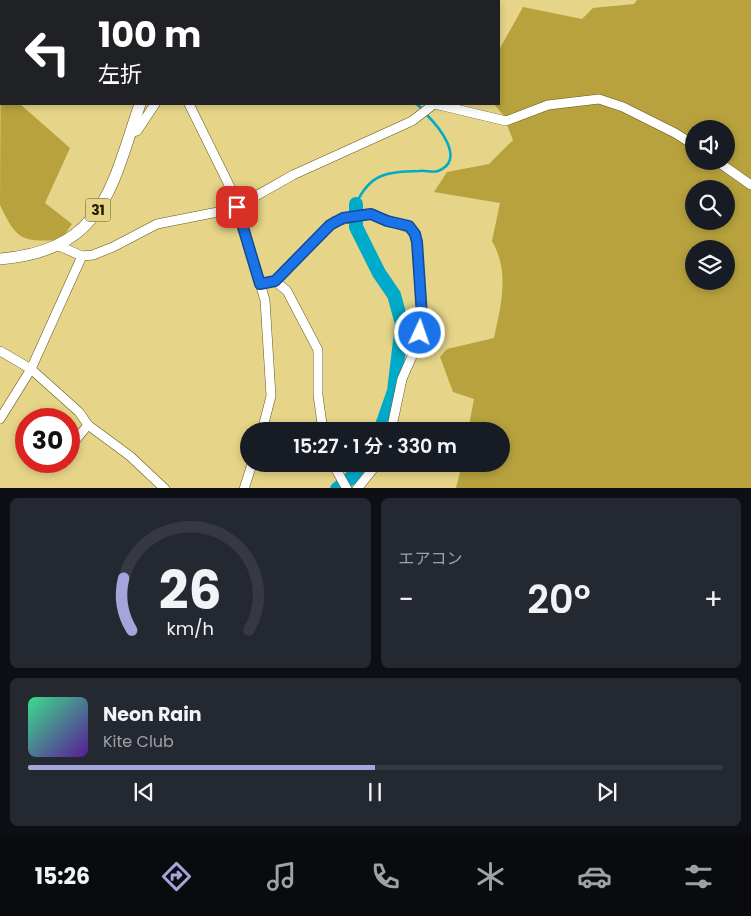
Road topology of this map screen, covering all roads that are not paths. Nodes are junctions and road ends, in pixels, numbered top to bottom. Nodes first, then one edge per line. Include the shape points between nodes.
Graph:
1 (140, 105) edge
2 (154, 105) edge
3 (190, 105) edge
4 (432, 105) edge
5 (130, 133) junction
6 (685, 140) edge
7 (730, 170) edge
8 (751, 184) edge
9 (237, 207) junction
10 (58, 246) junction
11 (82, 256) junction
12 (0, 259) edge
13 (275, 281) junction
14 (260, 284) junction
15 (0, 351) edge
16 (31, 369) junction
17 (0, 419) edge
18 (265, 422) edge
19 (322, 422) edge
20 (393, 422) edge
21 (88, 425) junction
22 (80, 435) edge
23 (249, 472) edge
24 (337, 472) edge
25 (370, 472) edge
26 (165, 488) edge
27 (244, 488) edge
28 (347, 488) edge
29 (357, 488) edge

1 - 5 main road, 31
2 - 5 street via 137,131
3 - 9 street
4 - 6 street via 506,121 548,105 599,98
4 - 9 street via 364,145 293,175
5 - 10 main road, 31 via 111,186 98,211 82,229
7 - 8 street
9 - 11 street via 157,224 113,247
9 - 14 street
10 - 11 street
10 - 12 main road, 31 via 39,253
11 - 16 street
13 - 14 street
13 - 19 street via 287,291 318,350
13 - 20 street via 330,225 343,218 366,214 409,226 417,242 422,316 415,352 402,379
14 - 18 street via 267,314 271,388
15 - 16 street
16 - 17 street
16 - 21 street via 79,412
21 - 22 street
21 - 26 street via 130,456
23 - 27 street
24 - 28 street
25 - 29 street

